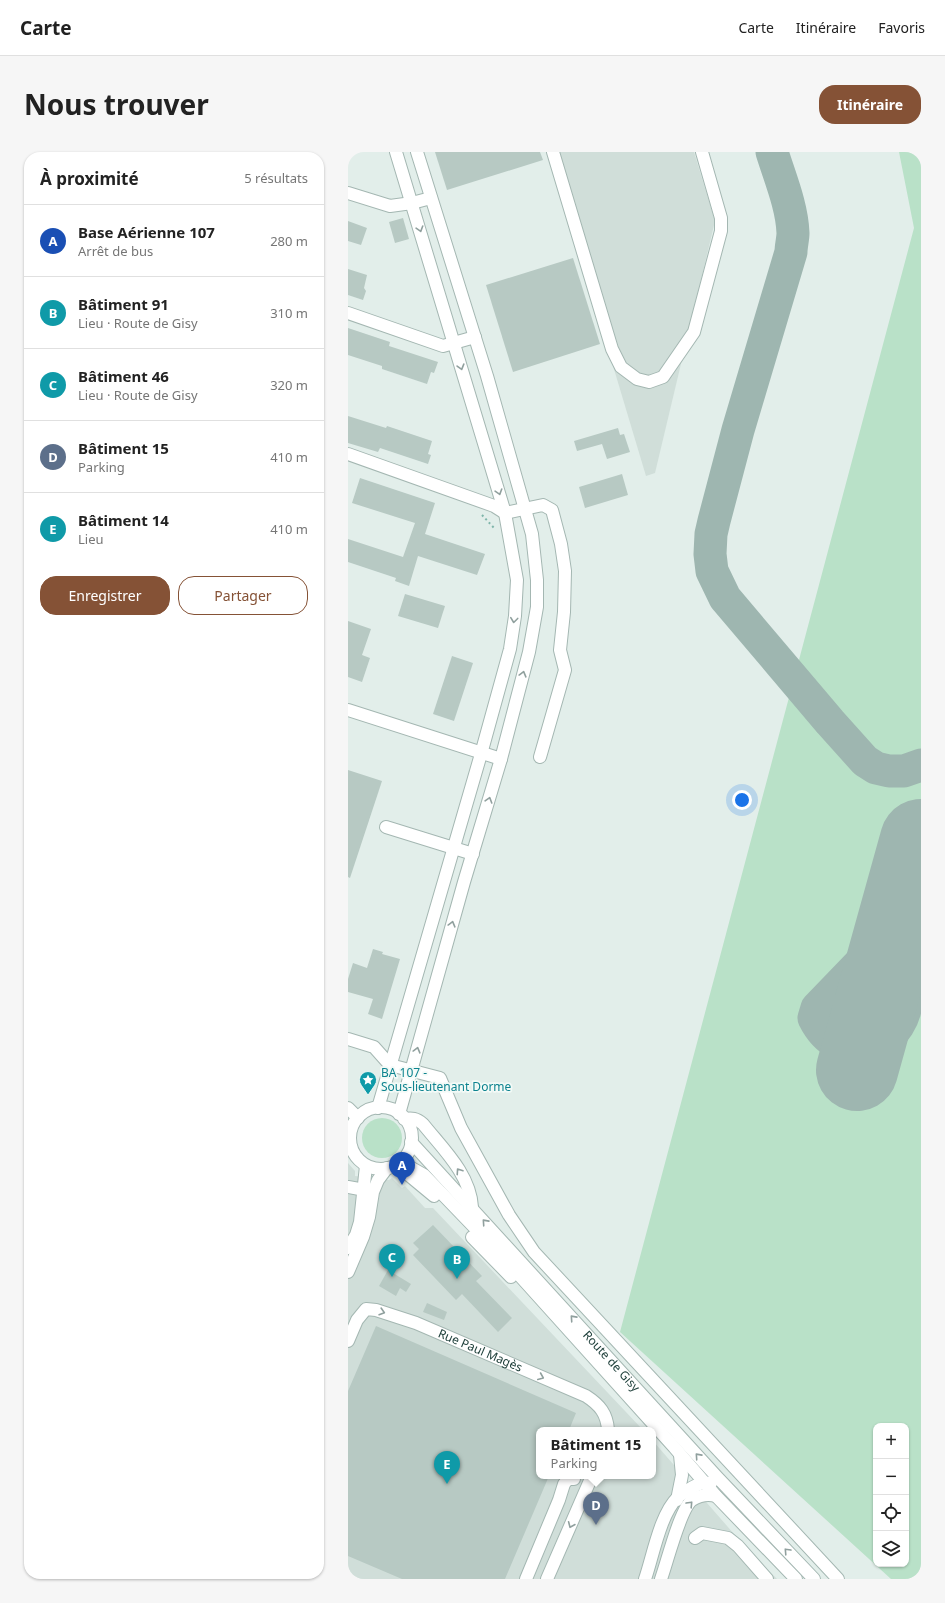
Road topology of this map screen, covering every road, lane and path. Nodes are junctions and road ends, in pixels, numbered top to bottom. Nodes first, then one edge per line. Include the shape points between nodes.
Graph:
1 (396, 152) edge
2 (417, 152) edge
3 (553, 152) edge
4 (702, 152) edge
5 (348, 193) edge
6 (431, 198) junction
7 (412, 203) junction
8 (348, 313) edge
9 (475, 337) junction
10 (454, 343) junction
11 (348, 454) edge
12 (478, 500) junction
13 (525, 510) junction
14 (505, 513) junction
15 (497, 532) dead end
16 (348, 710) edge
17 (481, 754) junction
18 (540, 757) dead end
19 (501, 759) junction
20 (386, 827) dead end
21 (453, 848) junction
22 (473, 854) junction
23 (348, 1039) edge
24 (390, 1065) junction
25 (412, 1070) junction
26 (348, 1108) edge
27 (378, 1108) junction
28 (402, 1117) junction
29 (358, 1118) junction
30 (411, 1142) junction
31 (395, 1165) junction
32 (366, 1166) junction
33 (356, 1190) edge
34 (472, 1207) junction
35 (348, 1248) edge
36 (348, 1272) edge
37 (348, 1341) edge
38 (608, 1427) edge
39 (647, 1427) edge
40 (651, 1427) edge
41 (656, 1432) edge
42 (656, 1437) edge
43 (681, 1461) junction
44 (574, 1479) dead end
45 (591, 1479) edge
46 (726, 1486) junction
47 (707, 1489) junction
48 (678, 1496) junction
49 (695, 1538) dead end
50 (526, 1579) edge
51 (547, 1579) edge
52 (645, 1579) edge
53 (652, 1579) edge
54 (661, 1579) edge
55 (767, 1579) edge
56 (787, 1579) edge
57 (796, 1579) edge
58 (814, 1579) edge
59 (838, 1579) edge

1 - 7 street
2 - 6 street
3 - 4 street via 612,349 621,367 637,379 649,382 663,377 694,332 721,231 721,218
5 - 7 street via 390,206
6 - 7 street
6 - 9 street
7 -> 10 street
8 - 10 street via 443,346
9 - 10 street
9 - 13 street
10 -> 14 street
11 - 12 street
12 - 14 street
12 - 15 path via 476,509
13 - 14 street
13 - 18 street via 543,505 552,510 562,544 565,571 560,650 565,670
19 -> 13 street via 529,652 537,607 535,556
14 -> 17 street via 517,580 515,616 510,649
16 - 17 street
17 - 19 street
17 - 21 street
22 -> 19 street
20 - 21 street
21 - 22 street
21 - 24 street
25 -> 22 street
23 - 24 street via 374,1047
24 - 25 street
24 - 27 street
25 - 28 street
25 - 59 street via 440,1078 460,1128 509,1215 534,1252
26 - 29 street
27 - 28 street via 386,1108
27 - 29 street via 365,1112
28 - 30 street via 410,1132
34 -> 28 street via 468,1185 460,1171 423,1124 418,1120
29 - 32 street via 353,1124 350,1144 354,1154
30 - 31 street via 409,1149
30 - 34 street, Route de Gisy
31 - 32 street via 378,1169
31 - 33 street via 378,1180
31 - 39 street via 427,1190 558,1326
31 - 40 street, Route de Gisy via 424,1175 502,1256
32 - 33 street
33 - 35 street via 360,1222
33 - 36 street via 369,1217
46 -> 34 street, Route de Gisy
37 -> 38 street, Rue Paul Magès via 366,1310 376,1310 416,1323 586,1396 603,1411
41 - 43 street, Route de Gisy
42 - 43 street
43 - 47 street, Route de Gisy
43 - 48 street
44 - 50 street via 568,1479 564,1484
45 -> 51 street
46 - 47 street
58 -> 46 street, Route de Gisy
47 - 48 street
54 -> 47 street via 683,1511
47 - 56 street
47 - 57 street, Route de Gisy
48 - 52 street via 671,1505 656,1540
48 - 53 street
49 - 55 street via 702,1533 728,1538

